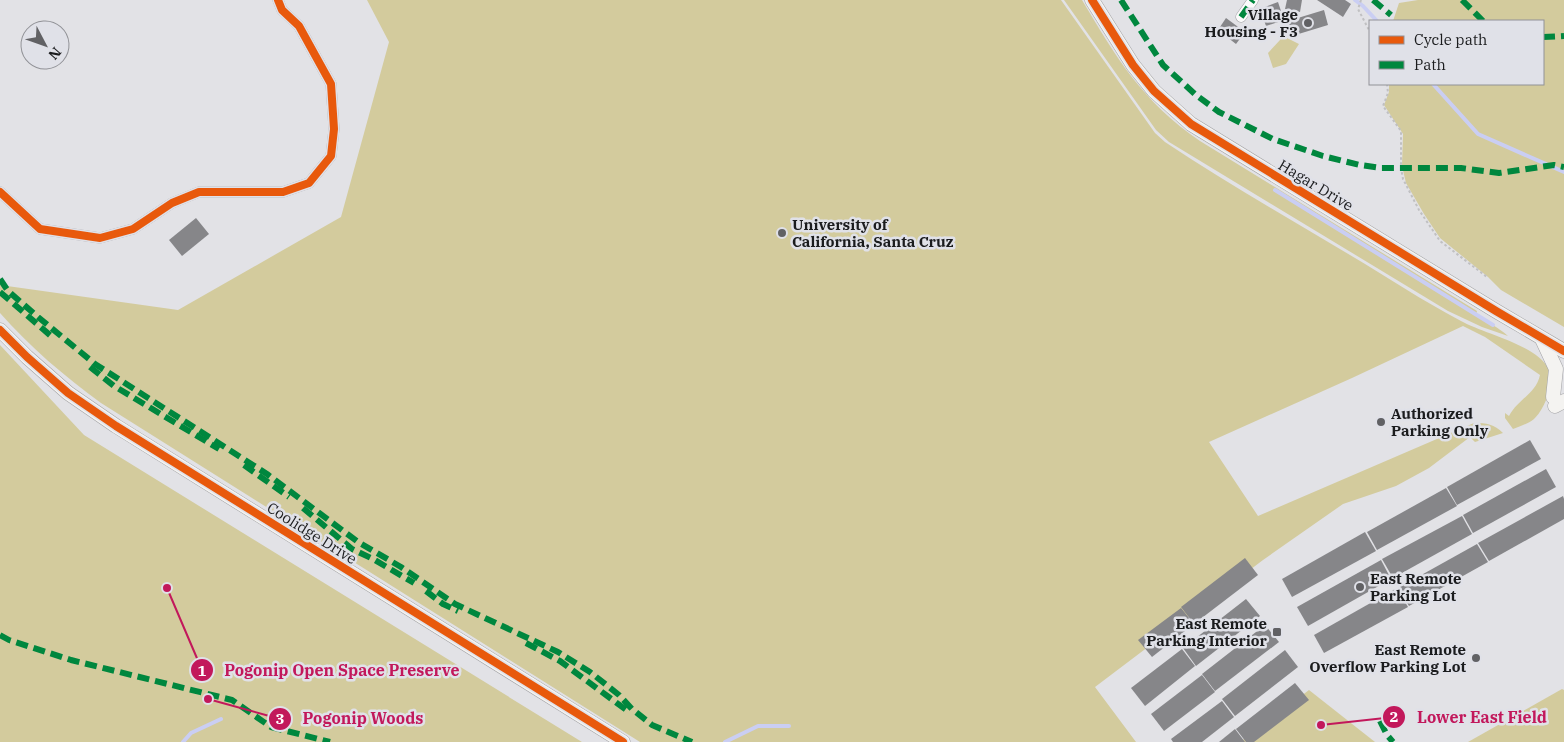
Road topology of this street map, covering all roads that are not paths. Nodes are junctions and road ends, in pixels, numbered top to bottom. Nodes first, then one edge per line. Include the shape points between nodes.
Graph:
1 (278, 0) edge
2 (1092, 0) edge
3 (1253, 0) edge
4 (1241, 17) dead end
5 (0, 192) edge
6 (0, 330) edge
7 (1542, 339) junction
8 (1564, 351) edge
9 (1564, 385) edge
10 (1559, 400) edge
11 (623, 742) edge

1 - 5 street via 282,10 299,26 331,84 334,128 331,156 309,183 282,192 198,192 172,203 133,228 100,238 40,229
2 - 7 street, Hagar Drive via 1133,65 1154,91 1191,124
3 - 4 street
6 - 11 street, Coolidge Drive via 68,393 116,426
7 - 8 street, Hagar Drive
7 - 10 street via 1556,369
9 - 10 street via 1559,388

